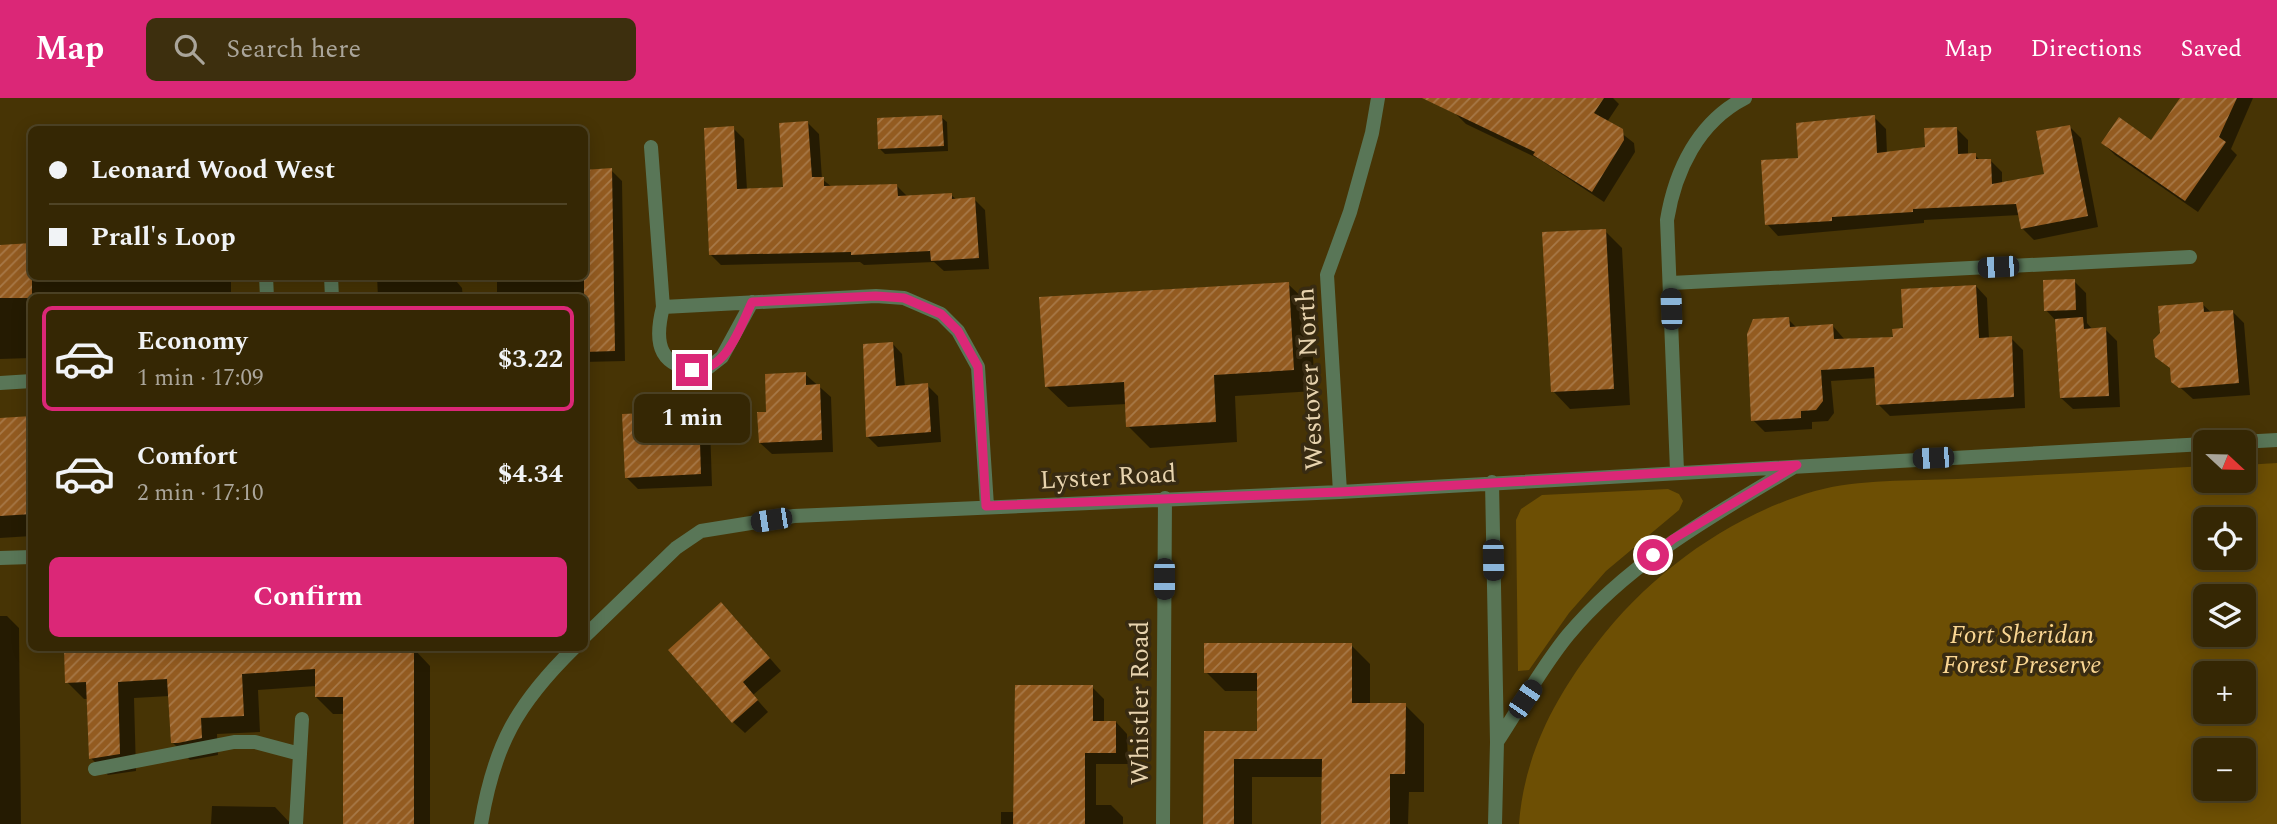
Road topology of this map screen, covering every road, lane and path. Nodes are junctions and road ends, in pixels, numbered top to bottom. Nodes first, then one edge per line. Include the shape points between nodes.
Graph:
1 (1745, 98) edge
2 (1378, 100) edge
3 (1725, 102) edge
4 (651, 147) dead end
5 (2190, 257) dead end
6 (1671, 283) junction
7 (752, 302) junction
8 (663, 307) junction
9 (28, 381) edge
10 (0, 383) edge
11 (2277, 440) edge
12 (2256, 441) edge
13 (2193, 445) edge
14 (1797, 465) junction
15 (1677, 471) junction
16 (1492, 482) junction
17 (1340, 492) junction
18 (1165, 498) junction
19 (986, 506) junction
20 (28, 557) edge
21 (0, 558) edge
22 (588, 633) edge
23 (564, 651) edge
24 (302, 719) dead end
25 (1497, 742) junction
26 (300, 754) junction
27 (95, 769) dead end
28 (296, 824) edge
29 (481, 824) edge
30 (1163, 824) edge
31 (1495, 824) edge

1 - 3 street
2 - 17 street, Westover North via 1350,212 1327,275
3 - 6 street via 1684,162 1672,191 1667,220
4 - 8 street
5 - 6 street
6 - 15 street
7 - 8 street
7 - 8 street via 722,357 704,371 683,368 664,356 658,335
7 - 19 street via 876,296 904,298 941,314 958,331 978,367
9 - 10 street
11 - 12 street
13 - 14 street, Lyster Road
14 - 15 street, Lyster Road
14 - 25 street via 1673,539 1615,586 1568,636
15 - 16 street, Lyster Road
16 - 17 street, Lyster Road
16 - 25 street
17 - 18 street, Lyster Road
18 - 19 street, Lyster Road
18 - 30 street, Whistler Road
19 - 22 street, Lyster Road via 794,516 701,531 676,548
20 - 21 street
23 - 29 street via 507,732 489,777
24 - 26 street
25 - 31 street
26 - 27 street via 255,742 234,742
26 - 28 street

